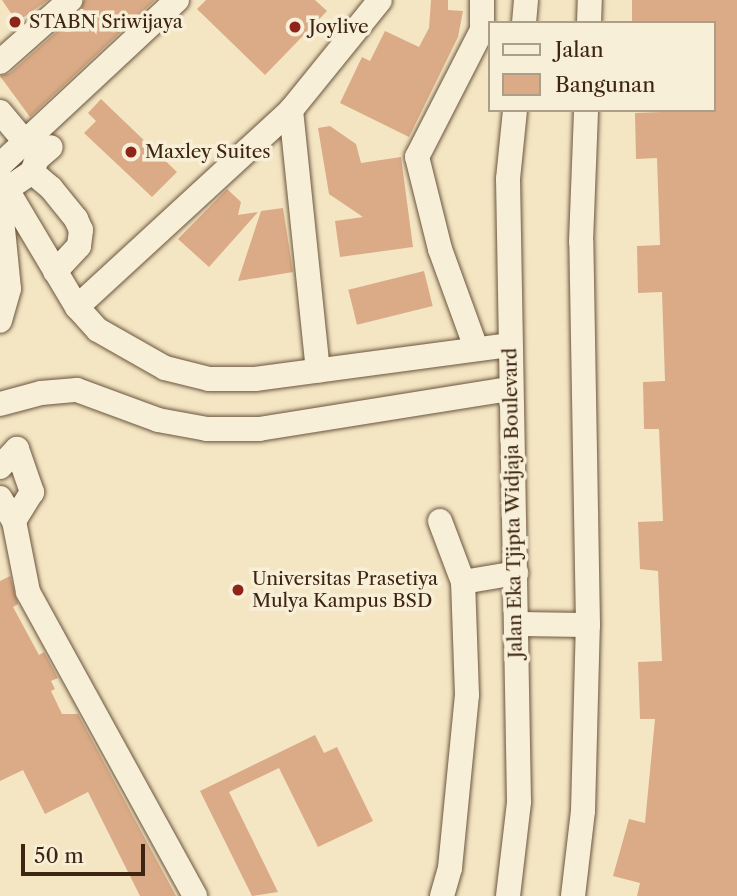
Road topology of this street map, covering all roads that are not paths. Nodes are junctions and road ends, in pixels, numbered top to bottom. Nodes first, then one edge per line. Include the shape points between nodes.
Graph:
1 (70, 0) edge
2 (177, 0) edge
3 (380, 0) edge
4 (482, 0) edge
5 (526, 0) edge
6 (590, 0) edge
7 (524, 21) edge
8 (589, 21) edge
9 (0, 62) edge
10 (291, 110) junction
11 (0, 112) edge
12 (515, 112) edge
13 (586, 112) edge
14 (25, 142) junction
15 (51, 147) dead end
16 (0, 165) edge
17 (32, 172) junction
18 (2, 189) edge
19 (55, 272) junction
20 (77, 307) junction
21 (0, 321) edge
22 (509, 345) junction
23 (476, 348) junction
24 (318, 371) junction
25 (510, 389) junction
26 (0, 404) edge
27 (8, 458) edge
28 (0, 498) edge
29 (440, 522) dead end
30 (10, 532) edge
31 (516, 572) junction
32 (463, 582) junction
33 (517, 624) junction
34 (588, 625) junction
35 (195, 896) edge
36 (442, 896) edge
37 (509, 896) edge
38 (573, 896) edge

1 - 9 street
2 - 14 street
3 - 10 street
4 - 23 street via 478,40 417,157 427,208
5 - 7 street
6 - 8 street
10 - 20 street
10 - 24 street
11 - 14 street
12 - 22 street, Jalan Eka Tjipta Widjaja Boulevard via 508,179
13 - 34 street via 581,243
14 - 16 street
15 - 17 street via 37,159
17 - 18 street
17 - 19 street via 51,188 81,230 79,246
18 - 19 street
18 - 21 street via 9,289
19 - 20 street
20 - 24 street via 98,330 165,368 209,379
22 - 23 street
22 - 25 street, Jalan Eka Tjipta Widjaja Boulevard
23 - 24 street
25 - 26 street via 259,429 207,429 158,420 77,390
25 - 31 street, Jalan Eka Tjipta Widjaja Boulevard
27 - 30 street via 32,492
28 - 30 street
29 - 32 street
30 - 35 street via 28,592
31 - 32 street
31 - 33 street, Jalan Eka Tjipta Widjaja Boulevard
32 - 36 street via 467,695 450,868
33 - 34 street
33 - 37 street, Jalan Eka Tjipta Widjaja Boulevard via 519,802
34 - 38 street via 583,811

